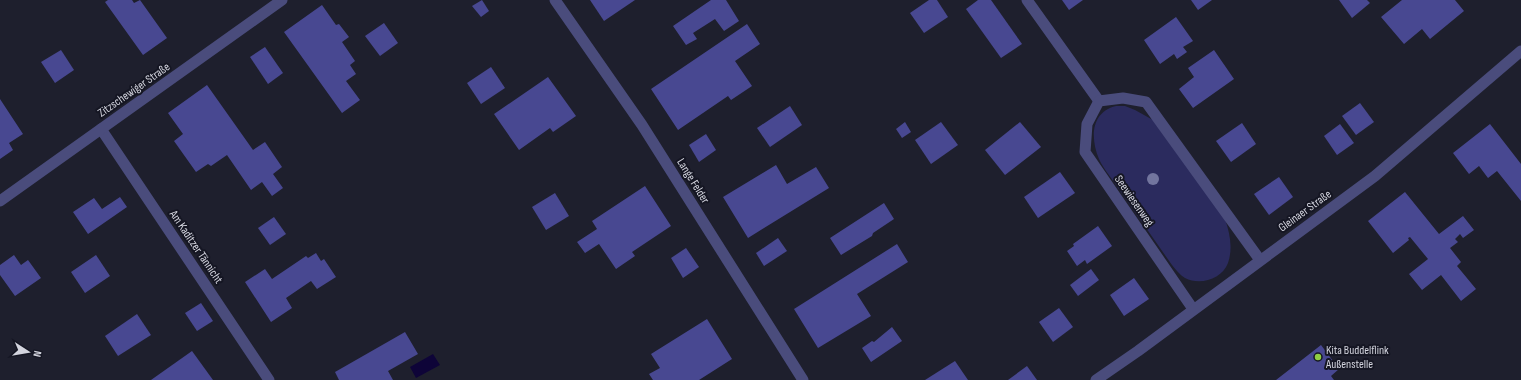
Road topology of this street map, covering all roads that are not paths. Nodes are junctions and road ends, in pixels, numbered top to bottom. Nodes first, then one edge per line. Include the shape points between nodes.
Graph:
1 (282, 0) edge
2 (555, 0) edge
3 (1027, 0) edge
4 (1521, 51) edge
5 (1099, 101) junction
6 (101, 129) junction
7 (0, 201) edge
8 (1260, 260) junction
9 (1193, 309) junction
10 (269, 380) edge
11 (803, 380) edge
12 (1096, 380) edge

1 - 6 street, Zitzschewiger Straße
2 - 11 street, Lange Felder via 642,125
3 - 5 street
4 - 8 street, Gleinaer Straße via 1375,176
5 - 8 street via 1123,98 1146,102
5 - 9 street, Seewiesenweg via 1087,124 1085,152
6 - 7 street, Zitzschewiger Straße
6 - 10 street, Am Kaditzer Tännicht
8 - 9 street, Gleinaer Straße
9 - 12 street, Gleinaer Straße

